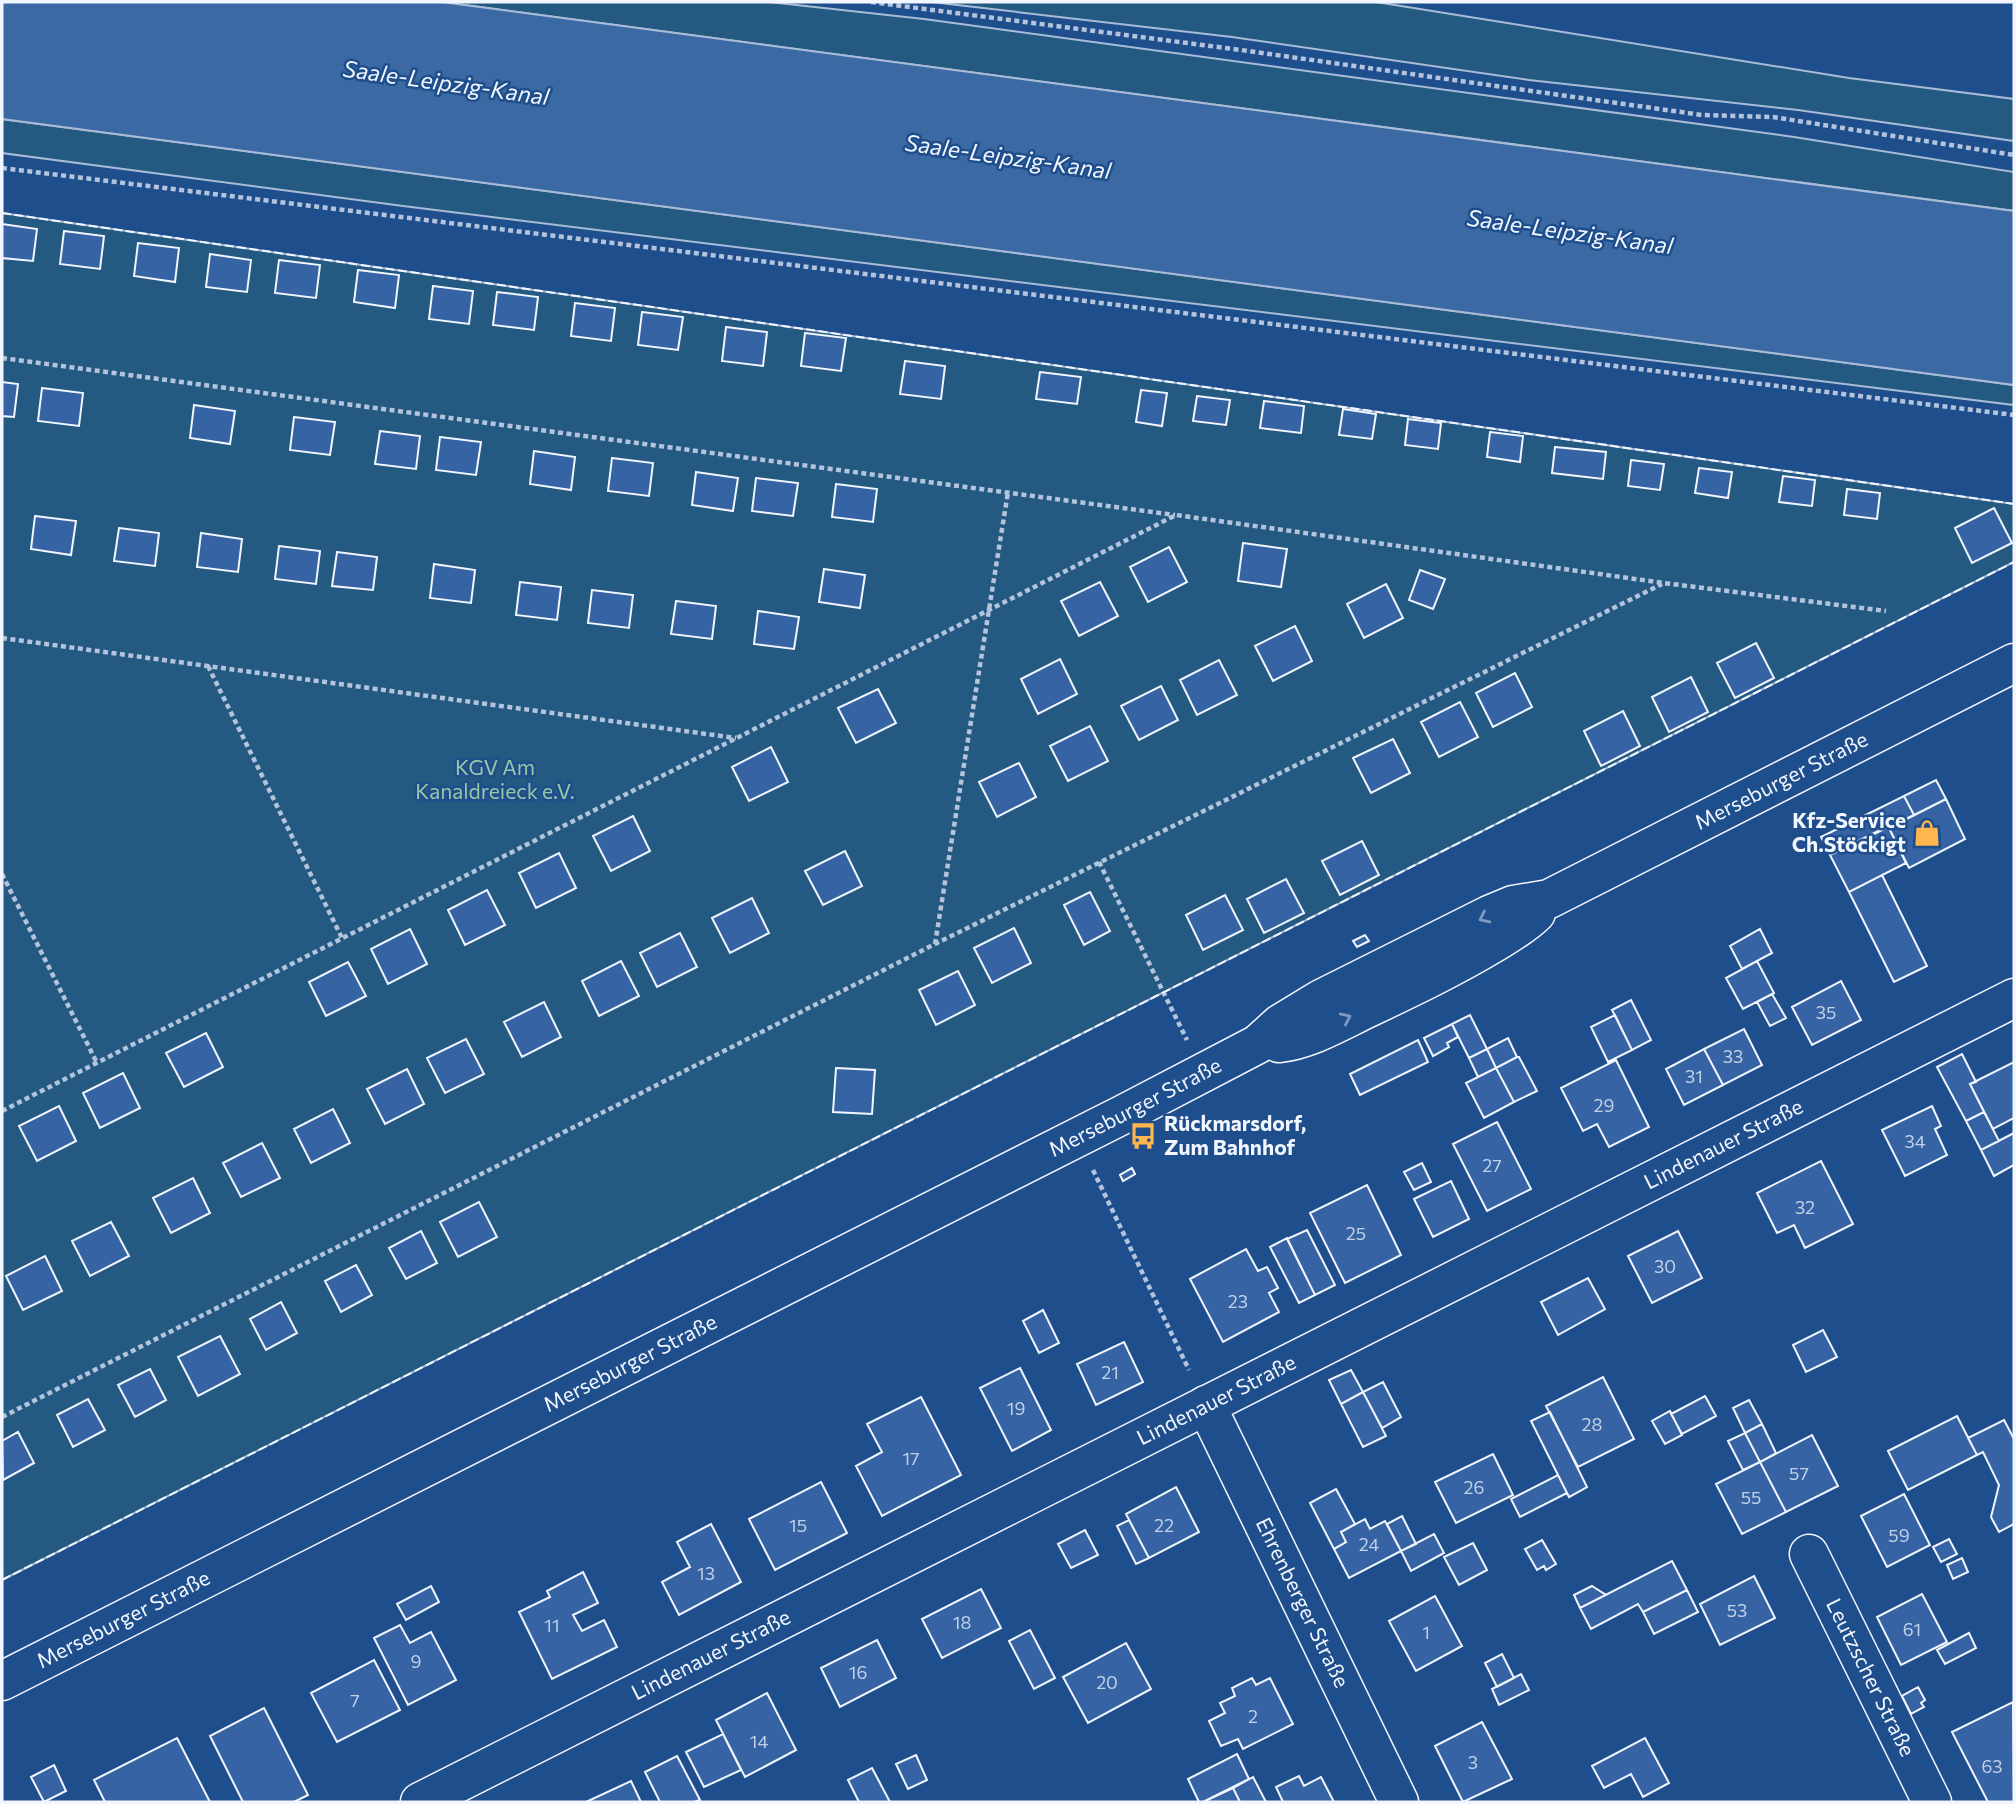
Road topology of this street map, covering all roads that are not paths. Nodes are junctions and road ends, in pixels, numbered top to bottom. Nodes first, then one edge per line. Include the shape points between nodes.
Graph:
1 (2014, 663) edge
2 (2014, 998) edge
3 (1206, 1405) junction
4 (1809, 1554) dead end
5 (2, 1681) edge
6 (420, 1802) edge
7 (1399, 1802) edge
8 (1931, 1802) edge

1 - 5 street, Merseburger Straße via 1549,899 1489,915 1321,999 1258,1044 1077,1138
2 - 3 street, Lindenauer Straße
3 - 6 street, Lindenauer Straße
3 - 7 street, Ehrenberger Straße
4 - 8 street, Leutzscher Straße

